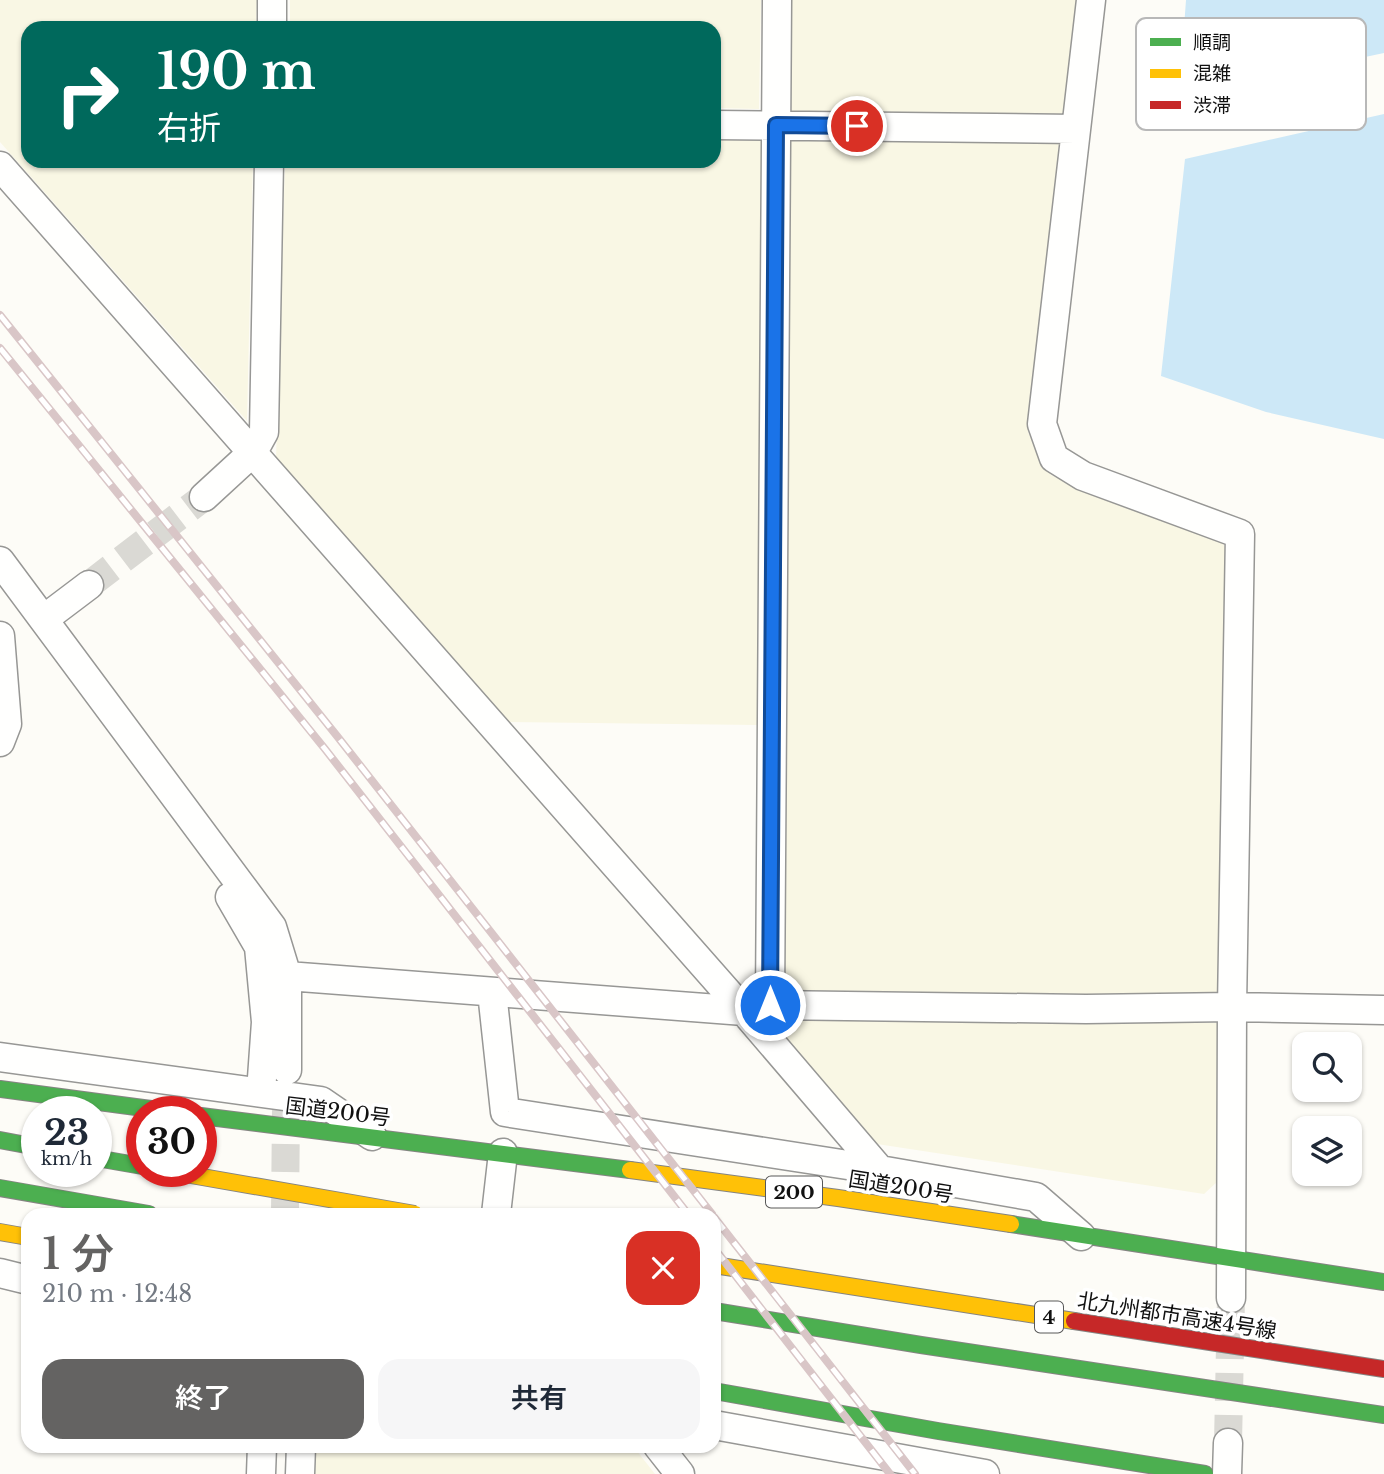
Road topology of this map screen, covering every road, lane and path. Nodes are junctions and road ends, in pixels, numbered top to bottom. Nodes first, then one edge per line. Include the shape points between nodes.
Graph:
1 (272, 0) edge
2 (777, 0) edge
3 (1091, 0) edge
4 (272, 21) edge
5 (721, 125) edge
6 (776, 125) junction
7 (1075, 129) junction
8 (0, 166) edge
9 (269, 168) edge
10 (253, 452) junction
11 (204, 497) tunnel mouth
12 (0, 561) edge
13 (89, 585) tunnel mouth
14 (36, 608) junction
15 (0, 627) edge
16 (0, 636) edge
17 (0, 742) edge
18 (195, 822) junction
19 (287, 976) junction
20 (492, 992) junction
21 (1232, 1007) junction
22 (757, 1008) junction
23 (1384, 1010) edge
24 (0, 1057) edge
25 (287, 1070) dead end
26 (0, 1089) edge
27 (261, 1093) junction
28 (126, 1106) edge
29 (217, 1118) edge
30 (374, 1138) junction
31 (0, 1140) edge
32 (21, 1144) edge
33 (503, 1153) junction
34 (880, 1170) junction
35 (217, 1180) edge
36 (0, 1188) edge
37 (115, 1208) edge
38 (381, 1208) edge
39 (497, 1208) edge
40 (0, 1232) edge
41 (21, 1236) edge
42 (1081, 1236) junction
43 (1232, 1259) junction
44 (721, 1266) edge
45 (0, 1273) edge
46 (21, 1278) edge
47 (1384, 1282) edge
48 (1231, 1298) tunnel mouth
49 (721, 1312) edge
50 (1384, 1369) edge
51 (721, 1392) edge
52 (1384, 1415) edge
53 (721, 1426) edge
54 (1228, 1443) tunnel mouth
55 (262, 1453) edge
56 (281, 1453) edge
57 (301, 1453) edge
58 (664, 1453) edge
59 (968, 1473) edge
60 (261, 1474) edge
61 (280, 1474) edge
62 (300, 1474) edge
63 (680, 1474) edge
64 (1205, 1474) edge
65 (1227, 1474) edge

1 - 4 street
2 - 6 street
3 - 7 street
5 - 6 street
6 - 7 street
6 - 22 street
7 - 21 street via 1042,424 1054,458 1083,476 1240,534
8 - 10 street
9 - 10 street via 264,432
10 - 11 street
10 - 22 street
12 - 14 street
13 - 14 street
14 - 15 street
14 - 18 street
16 - 17 street via 7,724
18 - 19 street via 272,927
18 - 27 street via 212,870 259,947 266,1022
19 - 20 street
19 - 25 street
20 - 22 street
20 - 34 street via 505,1112
21 - 22 street
21 - 23 street
21 - 43 street
22 - 34 street
24 - 27 street
26 - 28 highway
27 - 30 street via 321,1101
29 - 30 highway, 国道200号 / 200
30 - 33 highway, 国道200号 / 200
31 - 32 highway
33 - 39 street
33 - 42 highway, 国道200号 / 200
34 - 42 street via 1037,1197
35 - 38 highway, bridge
36 - 37 highway
40 - 41 highway
42 - 43 highway, 国道200号 / 200
43 - 47 highway, 国道200号 / 200
43 - 48 street
44 - 50 highway, 北九州都市高速4号線 / 4
45 - 46 street
49 - 52 highway, 4
51 - 64 highway
53 - 59 street
54 - 65 street
55 - 60 street
56 - 61 street
57 - 62 street
58 - 63 street

